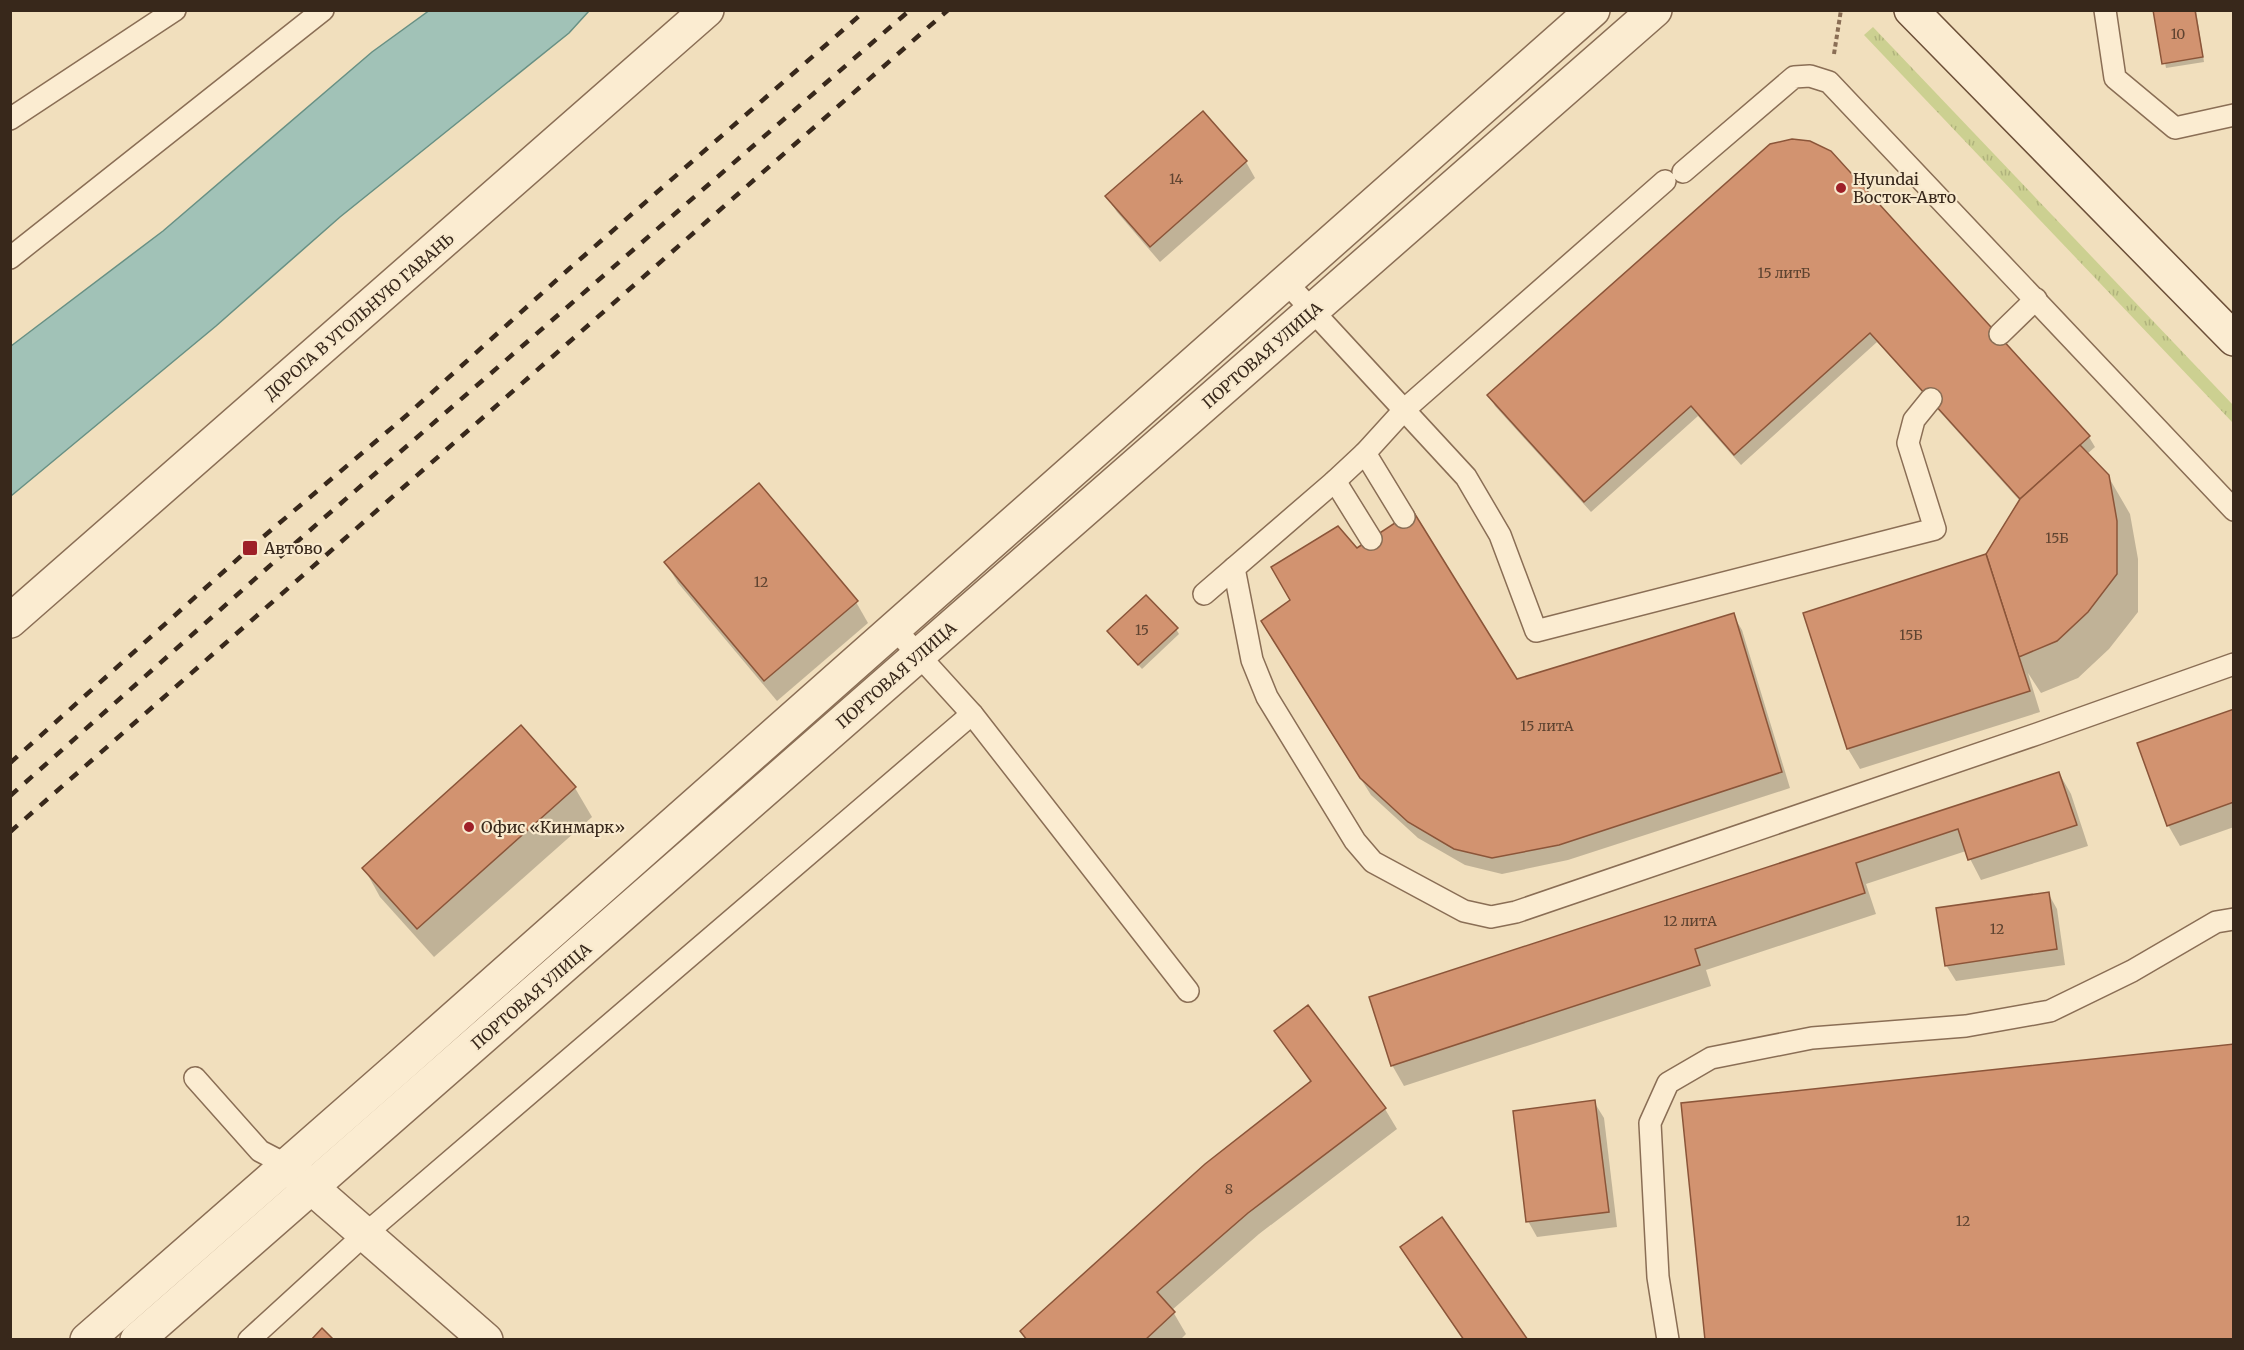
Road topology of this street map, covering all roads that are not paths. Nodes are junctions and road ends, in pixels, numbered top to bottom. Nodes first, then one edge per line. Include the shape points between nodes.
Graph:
1 (175, 10) edge
2 (323, 10) edge
3 (707, 10) edge
4 (1593, 10) edge
5 (1655, 10) edge
6 (1911, 10) edge
7 (2105, 10) edge
8 (2234, 115) edge
9 (10, 119) edge
10 (10, 258) edge
11 (1286, 281) junction
12 (2036, 299) junction
13 (1313, 310) junction
14 (2000, 334) dead end
15 (2234, 339) edge
16 (1930, 399) dead end
17 (1405, 409) junction
18 (1365, 453) junction
19 (1335, 482) junction
20 (2234, 510) edge
21 (1404, 517) dead end
22 (1371, 539) dead end
23 (1234, 568) junction
24 (1204, 594) dead end
25 (10, 621) edge
26 (894, 628) junction
27 (919, 656) junction
28 (2234, 664) edge
29 (972, 714) junction
30 (2234, 920) edge
31 (1188, 992) dead end
32 (195, 1078) dead end
33 (287, 1165) junction
34 (312, 1187) junction
35 (364, 1235) junction
36 (87, 1340) edge
37 (137, 1340) edge
38 (249, 1340) edge
39 (486, 1340) edge
40 (1668, 1340) edge

1 - 9 lane
2 - 10 lane
3 - 25 street, ДОРОГА В УГОЛЬНУЮ ГАВАНЬ
4 - 11 street, ПОРТОВАЯ УЛИЦА
5 - 13 street, ПОРТОВАЯ УЛИЦА
6 - 15 street
7 - 8 lane via 2115,78 2175,128
11 - 13 lane
11 - 26 street, ПОРТОВАЯ УЛИЦА
12 - 14 lane
12 - 17 lane via 1829,82 1810,76 1794,77
12 - 20 lane via 2135,409
13 - 17 lane
13 - 27 street, ПОРТОВАЯ УЛИЦА
16 - 17 lane via 1914,420 1908,443 1935,529 1536,631 1500,535 1466,477
17 - 18 lane
18 - 19 lane
18 - 21 lane
19 - 22 lane
19 - 23 lane
23 - 24 lane
23 - 28 lane via 1252,660 1267,697 1354,842 1373,862 1395,876 1464,911 1491,917 1516,912
26 - 27 lane
26 - 33 street, ПОРТОВАЯ УЛИЦА
27 - 29 lane
27 - 34 street, ПОРТОВАЯ УЛИЦА
29 - 31 lane
29 - 35 lane
30 - 40 lane via 2216,922 2132,971 2050,1011 1966,1026 1812,1038 1711,1058 1668,1083 1650,1123 1658,1277
32 - 33 lane via 260,1151
33 - 34 street
33 - 36 street, ПОРТОВАЯ УЛИЦА
34 - 35 street
34 - 37 street, ПОРТОВАЯ УЛИЦА
35 - 38 lane
35 - 39 street

